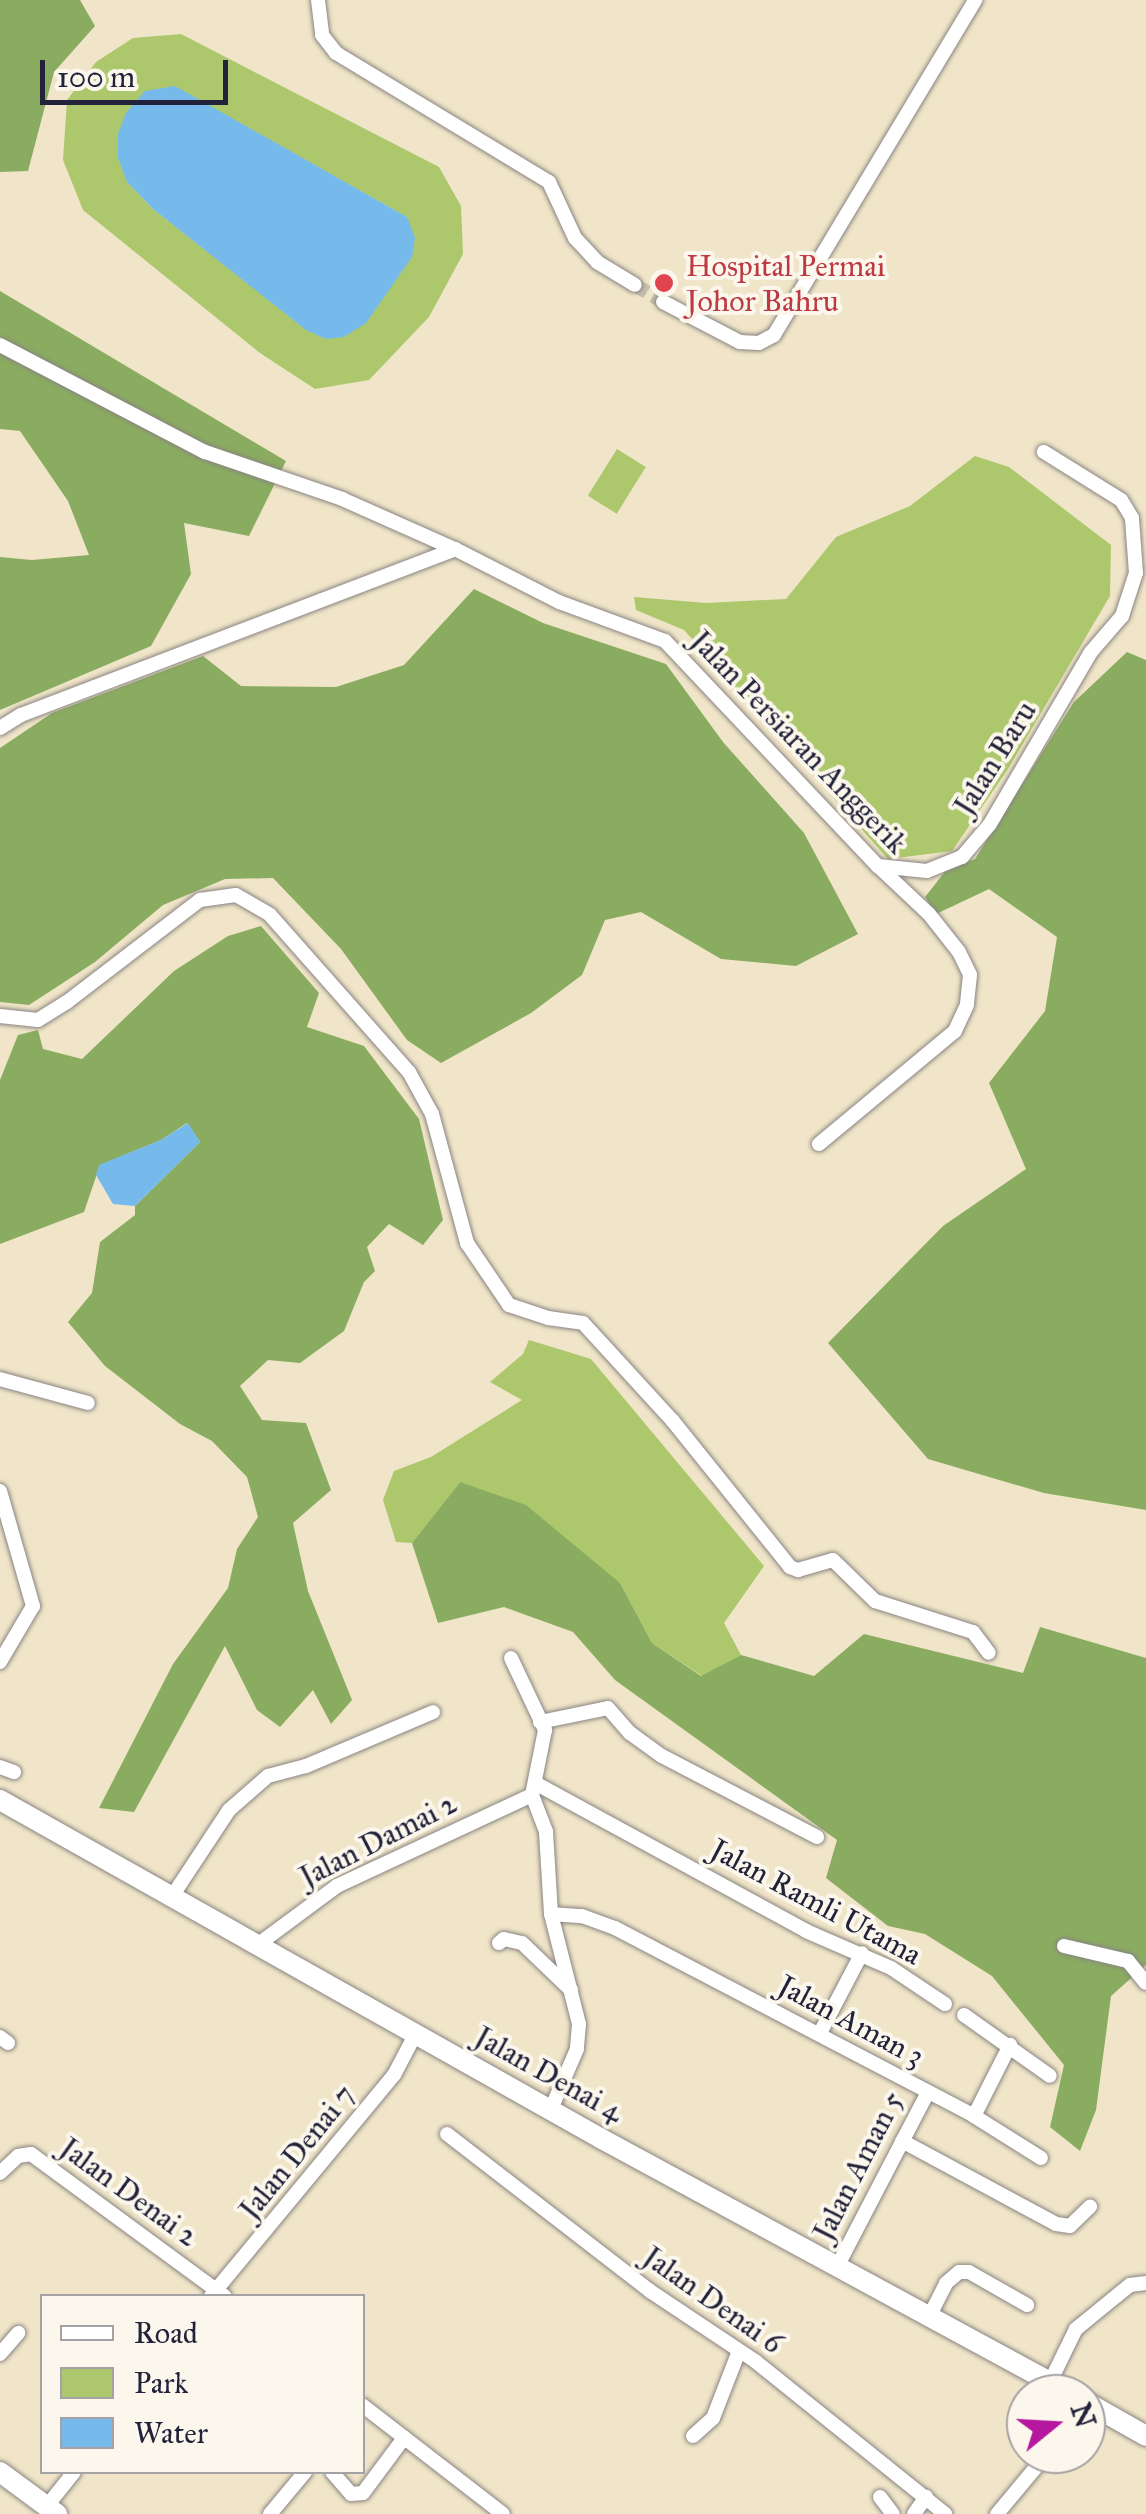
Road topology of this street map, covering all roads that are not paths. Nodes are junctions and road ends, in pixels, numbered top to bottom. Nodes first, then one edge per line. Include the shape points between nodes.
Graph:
1 (318, 0) edge
2 (976, 0) edge
3 (635, 285) tunnel mouth
4 (663, 302) tunnel mouth
5 (0, 345) edge
6 (1044, 452) dead end
7 (456, 549) junction
8 (0, 728) edge
9 (878, 866) junction
10 (0, 1016) edge
11 (819, 1144) dead end
12 (0, 1379) edge
13 (88, 1403) dead end
14 (0, 1491) edge
15 (989, 1653) dead end
16 (511, 1658) dead end
17 (0, 1662) edge
18 (433, 1712) dead end
19 (540, 1722) junction
20 (533, 1789) junction
21 (0, 1800) edge
22 (817, 1837) dead end
23 (171, 1898) junction
24 (551, 1914) junction
25 (499, 1944) dead end
26 (256, 1946) junction
27 (1064, 1946) dead end
28 (862, 1953) junction
29 (1146, 1983) edge
30 (571, 1991) junction
31 (945, 2004) dead end
32 (964, 2015) dead end
33 (415, 2034) junction
34 (820, 2034) junction
35 (1010, 2045) junction
36 (1050, 2076) dead end
37 (927, 2094) junction
38 (551, 2110) junction
39 (974, 2116) junction
40 (448, 2134) dead end
41 (902, 2141) junction
42 (1041, 2158) dead end
43 (0, 2172) edge
44 (1090, 2207) dead end
45 (838, 2264) junction
46 (1146, 2282) edge
47 (217, 2294) edge
48 (1027, 2305) dead end
49 (930, 2315) junction
50 (18, 2333) dead end
51 (739, 2351) junction
52 (0, 2354) edge
53 (1036, 2374) edge
54 (1054, 2374) edge
55 (365, 2407) edge
56 (1106, 2414) edge
57 (693, 2436) dead end
58 (1146, 2436) edge
59 (404, 2438) junction
60 (0, 2472) edge
61 (73, 2474) edge
62 (303, 2474) edge
63 (334, 2474) edge
64 (1030, 2474) edge
65 (880, 2497) dead end
66 (926, 2497) junction
67 (52, 2510) edge
68 (270, 2514) edge
69 (503, 2514) edge
70 (893, 2514) edge
71 (914, 2514) edge
72 (945, 2514) edge
73 (996, 2514) edge

1 - 3 street via 322,35 336,53 549,182 575,238 597,262
2 - 4 street via 774,334 758,344 740,342
5 - 7 street, Jalan Persiaran Anggerik via 204,452 342,499
6 - 9 street, Jalan Baru via 1121,500 1132,518 1136,573 1122,616 1091,652 990,824 962,857 927,871
7 - 8 street
7 - 9 street, Jalan Persiaran Anggerik via 559,602 665,641
9 - 11 street, Jalan Persiaran Anggerik via 959,952 970,975 967,1005 955,1032
10 - 15 street via 38,1020 200,900 236,895 270,915 409,1072 432,1114 467,1243 509,1304 583,1323 672,1420 790,1567 833,1560 874,1601 973,1632
12 - 13 street
14 - 17 street via 33,1606
16 - 19 street
18 - 23 street via 268,1776 229,1810
19 - 20 street via 545,1739
19 - 22 street via 608,1708 662,1756
20 - 24 street via 546,1832
20 - 26 street, Jalan Damai 2 via 337,1886
20 - 28 street, Jalan Ramli Utama via 806,1931
21 - 23 street, Jalan Denai 4
23 - 26 street, Jalan Denai 4
24 - 30 street
24 - 34 street, Jalan Aman 3 via 587,1917
25 - 30 street via 522,1942
26 - 33 street, Jalan Denai 4
27 - 29 street via 1128,1961
28 - 31 street, Jalan Ramli Utama
28 - 34 street
30 - 38 street via 577,2049
32 - 35 street
33 - 38 street, Jalan Denai 4
33 - 47 street, Jalan Denai 7 via 394,2076
34 - 37 street, Jalan Aman 3
35 - 36 street
35 - 39 street
37 - 39 street, Jalan Aman 3
37 - 41 street, Jalan Aman 5
38 - 45 street, Jalan Denai 4
39 - 42 street, Jalan Aman 3
40 - 51 street, Jalan Denai 6 via 650,2291
41 - 44 street via 1056,2224 1070,2226
41 - 45 street, Jalan Aman 5
43 - 47 street, Jalan Denai 2 via 31,2154
45 - 49 street, Jalan Denai 4
46 - 54 street via 1130,2284 1076,2329
48 - 49 street via 960,2272 946,2283
49 - 53 street, Jalan Denai 4
50 - 52 street
51 - 57 street via 713,2418
51 - 66 street, Jalan Denai 6
55 - 59 street
56 - 58 street, Jalan Denai 4
59 - 63 street via 363,2493 351,2494
59 - 69 street
60 - 67 street
61 - 67 street
62 - 68 street
64 - 73 street
65 - 70 street
66 - 71 street
66 - 72 street, Jalan Denai 6

